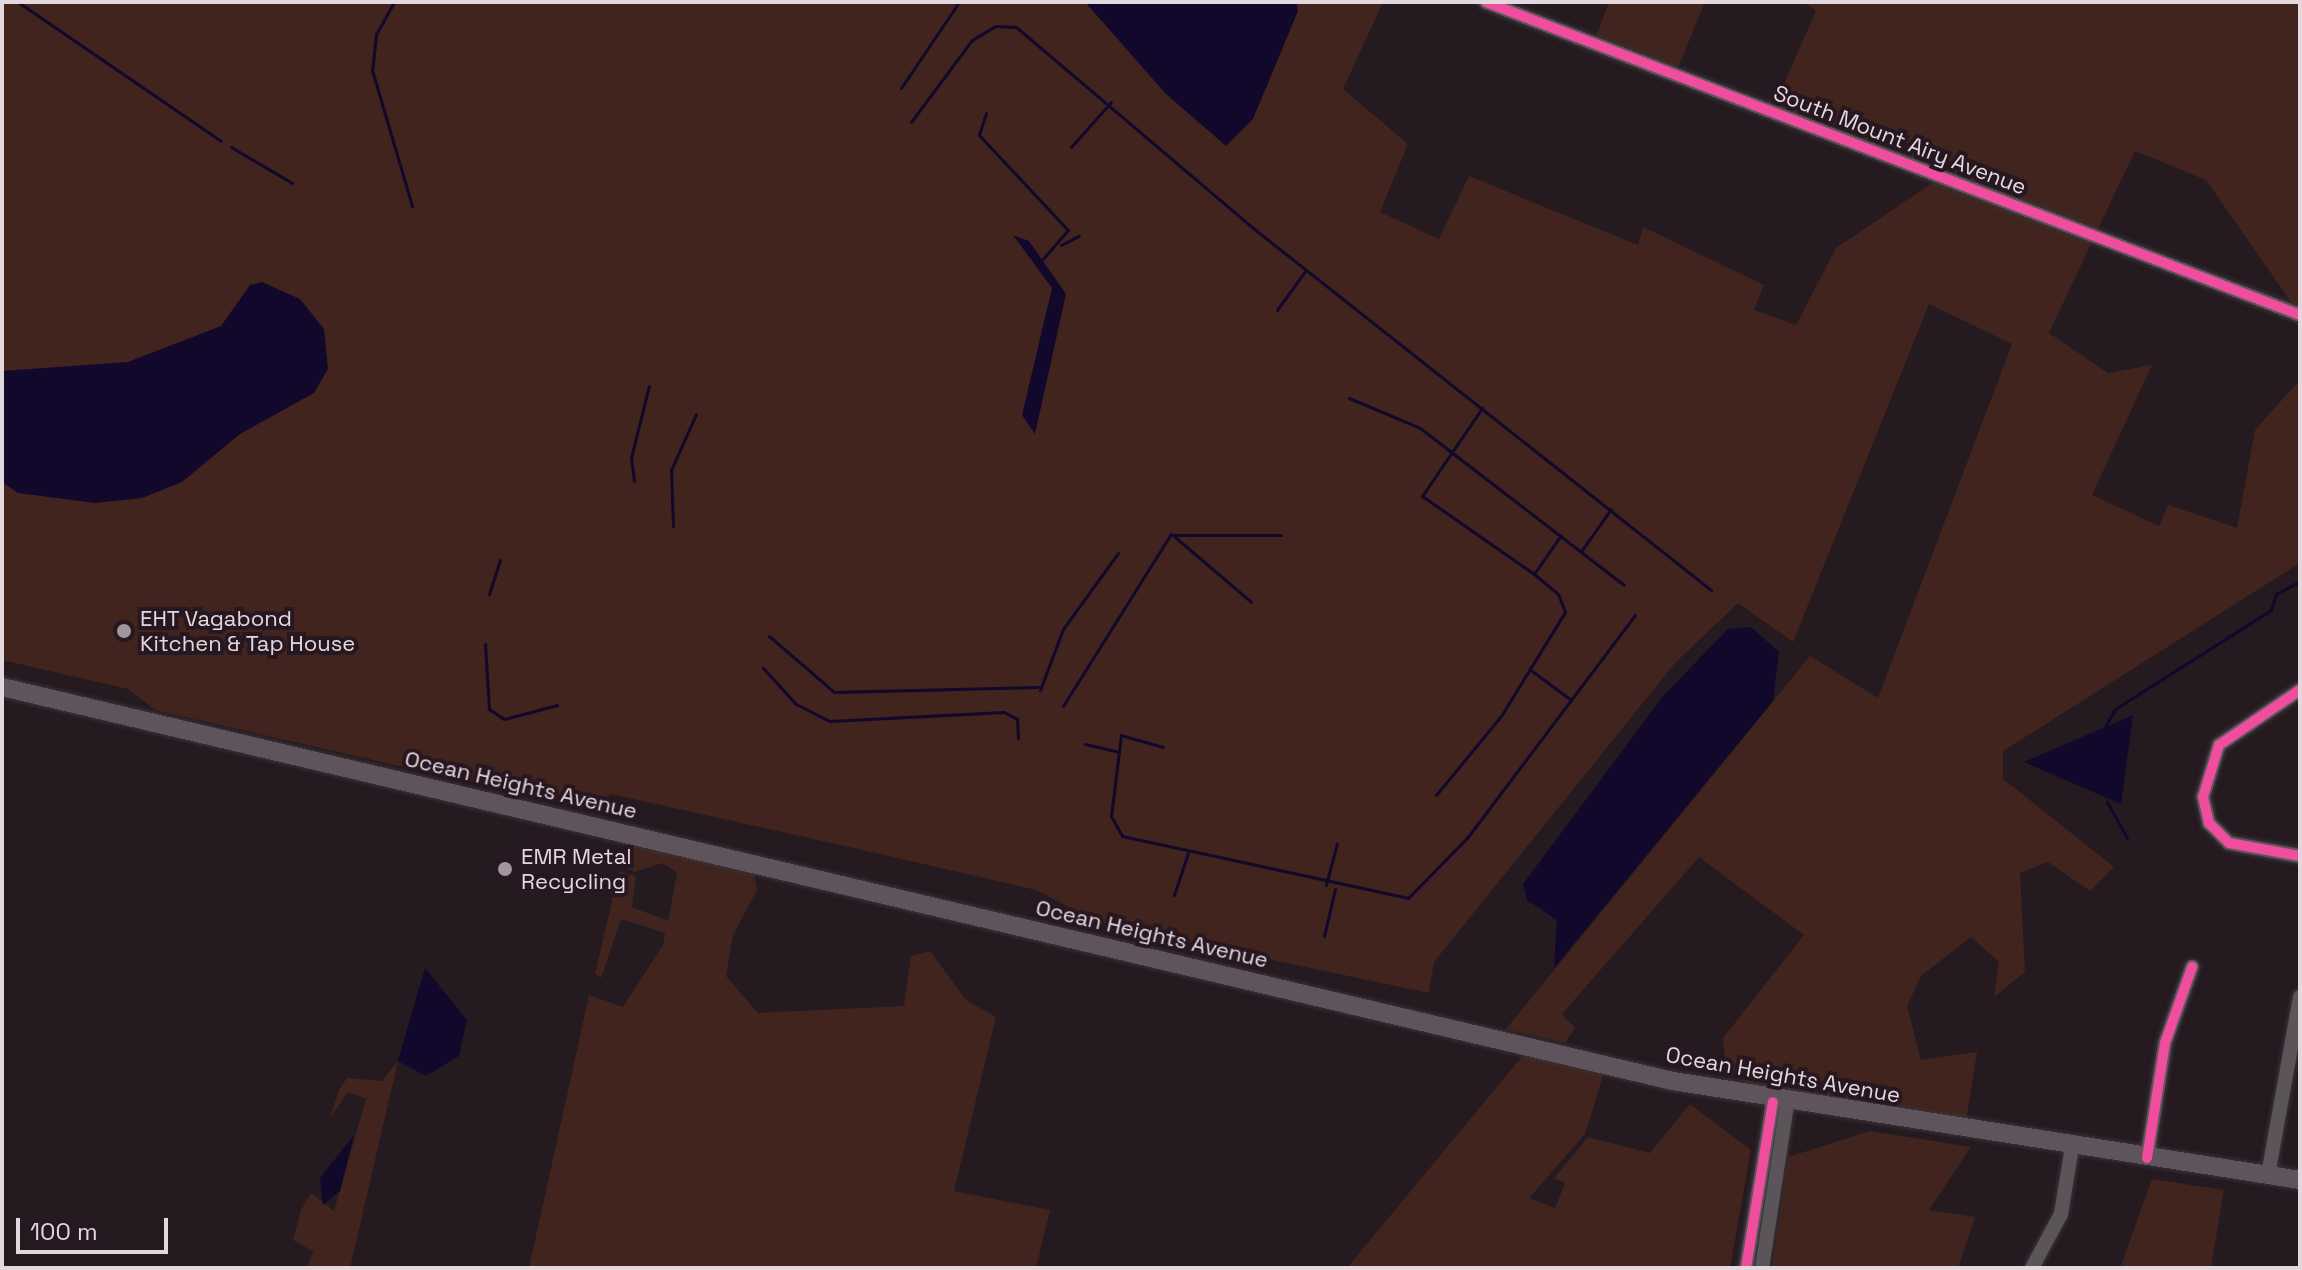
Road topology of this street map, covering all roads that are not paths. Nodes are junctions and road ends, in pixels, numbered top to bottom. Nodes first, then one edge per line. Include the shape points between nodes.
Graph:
1 (1486, 2) edge
2 (2300, 315) edge
3 (2, 687) edge
4 (2300, 690) edge
5 (2300, 856) edge
6 (2192, 967) dead end
7 (2300, 997) edge
8 (1780, 1103) junction
9 (2072, 1147) junction
10 (2147, 1158) junction
11 (2268, 1175) junction
12 (2300, 1180) edge
13 (1746, 1268) edge
14 (1762, 1268) edge
15 (2032, 1268) edge

1 - 2 street, South Mount Airy Avenue
3 - 8 main road, Ocean Heights Avenue
4 - 5 street via 2219,745 2203,797 2209,823 2229,843
6 - 10 street via 2165,1043
7 - 11 street
8 - 9 main road, Ocean Heights Avenue
8 - 13 street
8 - 14 street
9 - 10 main road, Ocean Heights Avenue
9 - 15 street via 2061,1214
10 - 11 main road, Ocean Heights Avenue
11 - 12 main road, Ocean Heights Avenue

